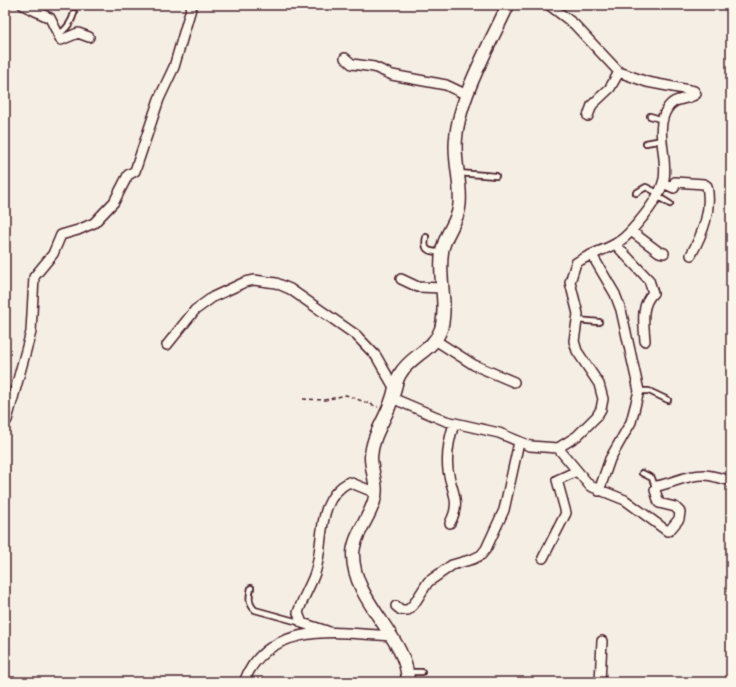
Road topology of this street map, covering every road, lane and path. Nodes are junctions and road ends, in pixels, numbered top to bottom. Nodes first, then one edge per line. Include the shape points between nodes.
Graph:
1 (23, 5) edge
2 (192, 5) edge
3 (508, 5) edge
4 (549, 5) edge
5 (74, 13) dead end
6 (57, 32) junction
7 (90, 37) dead end
8 (345, 58) dead end
9 (619, 72) junction
10 (467, 95) junction
11 (588, 116) dead end
12 (650, 116) dead end
13 (663, 120) junction
14 (662, 140) junction
15 (646, 143) dead end
16 (457, 173) junction
17 (496, 176) dead end
18 (662, 183) junction
19 (636, 193) dead end
20 (657, 195) junction
21 (670, 204) dead end
22 (631, 231) junction
23 (426, 237) dead end
24 (616, 245) junction
25 (442, 253) junction
26 (664, 253) dead end
27 (592, 255) junction
28 (692, 255) dead end
29 (401, 279) dead end
30 (442, 288) junction
31 (577, 320) junction
32 (599, 322) dead end
33 (435, 340) junction
34 (645, 341) dead end
35 (167, 345) dead end
36 (514, 382) dead end
37 (639, 391) junction
38 (393, 394) junction
39 (303, 399) dead end
40 (668, 400) dead end
41 (387, 411) junction
42 (7, 420) dead end
43 (454, 424) junction
44 (519, 442) junction
45 (558, 448) junction
46 (577, 471) junction
47 (642, 473) dead end
48 (731, 480) edge
49 (655, 487) junction
50 (599, 490) junction
51 (376, 493) junction
52 (450, 523) dead end
53 (543, 558) dead end
54 (251, 588) dead end
55 (396, 606) dead end
56 (302, 624) junction
57 (327, 631) junction
58 (390, 636) junction
59 (602, 641) dead end
60 (422, 672) dead end
61 (408, 677) edge
62 (244, 682) edge
63 (600, 682) edge

1 - 6 street via 50,18
2 - 42 street via 174,67 159,99 134,171 128,175 114,202 100,218 78,230 61,235 53,254 34,277 31,332
3 - 10 street
4 - 9 street via 574,24
5 - 6 lane via 65,29
6 - 7 street via 61,40 78,33
8 - 10 street via 352,64 374,67 392,75 446,85
9 - 11 street via 610,88 592,106
9 - 13 street via 647,82 695,92 694,96 676,100 670,105
10 - 16 street via 456,136
12 - 13 lane
13 - 14 street
14 - 15 lane
14 - 18 street
16 - 17 lane
16 - 25 street via 460,206 458,215 444,240
18 - 20 street
18 - 28 street via 674,188 675,182 707,186 708,212
19 - 20 lane via 646,187
20 - 21 lane
20 - 22 street
22 - 24 street
22 - 26 street
23 - 25 lane via 425,248
24 - 27 street
24 - 34 street via 652,285 653,293 644,308
25 - 30 street
27 - 31 street via 576,263 571,276
27 - 37 street via 615,294 621,310
29 - 30 street via 418,287
30 - 33 street via 443,318
31 - 32 lane
31 - 45 street via 574,341 602,390 603,399 598,416 577,436
33 - 36 street via 474,365
33 - 38 street via 401,372
35 - 38 street via 195,310 213,297 245,282 254,280 276,283 293,291 356,335 376,356
37 - 40 lane via 650,391
37 - 50 street via 631,422 610,459
38 - 41 street
38 - 43 street
39 - 41 path via 325,400 346,395
41 - 51 street via 372,446 371,464
43 - 44 street via 494,431
43 - 52 street via 447,451 448,470 456,501 456,513
44 - 45 street via 530,446
44 - 55 street via 504,510 486,549 474,559 452,565 428,582 408,610 401,610
45 - 46 street
46 - 50 street via 590,486
46 - 53 street via 557,480 566,513
47 - 49 lane via 652,478
48 - 49 street via 703,475 685,477 674,483
49 - 50 street via 659,503 675,507 680,512 679,519 670,531 625,500
51 - 56 street via 349,482 336,493 326,507 315,573 298,613
51 - 58 street via 353,556 362,588
54 - 56 lane via 249,598 255,610
56 - 57 street
57 - 58 street
57 - 62 street via 284,640 265,650
58 - 61 street via 403,658
59 - 63 street
60 - 61 lane

